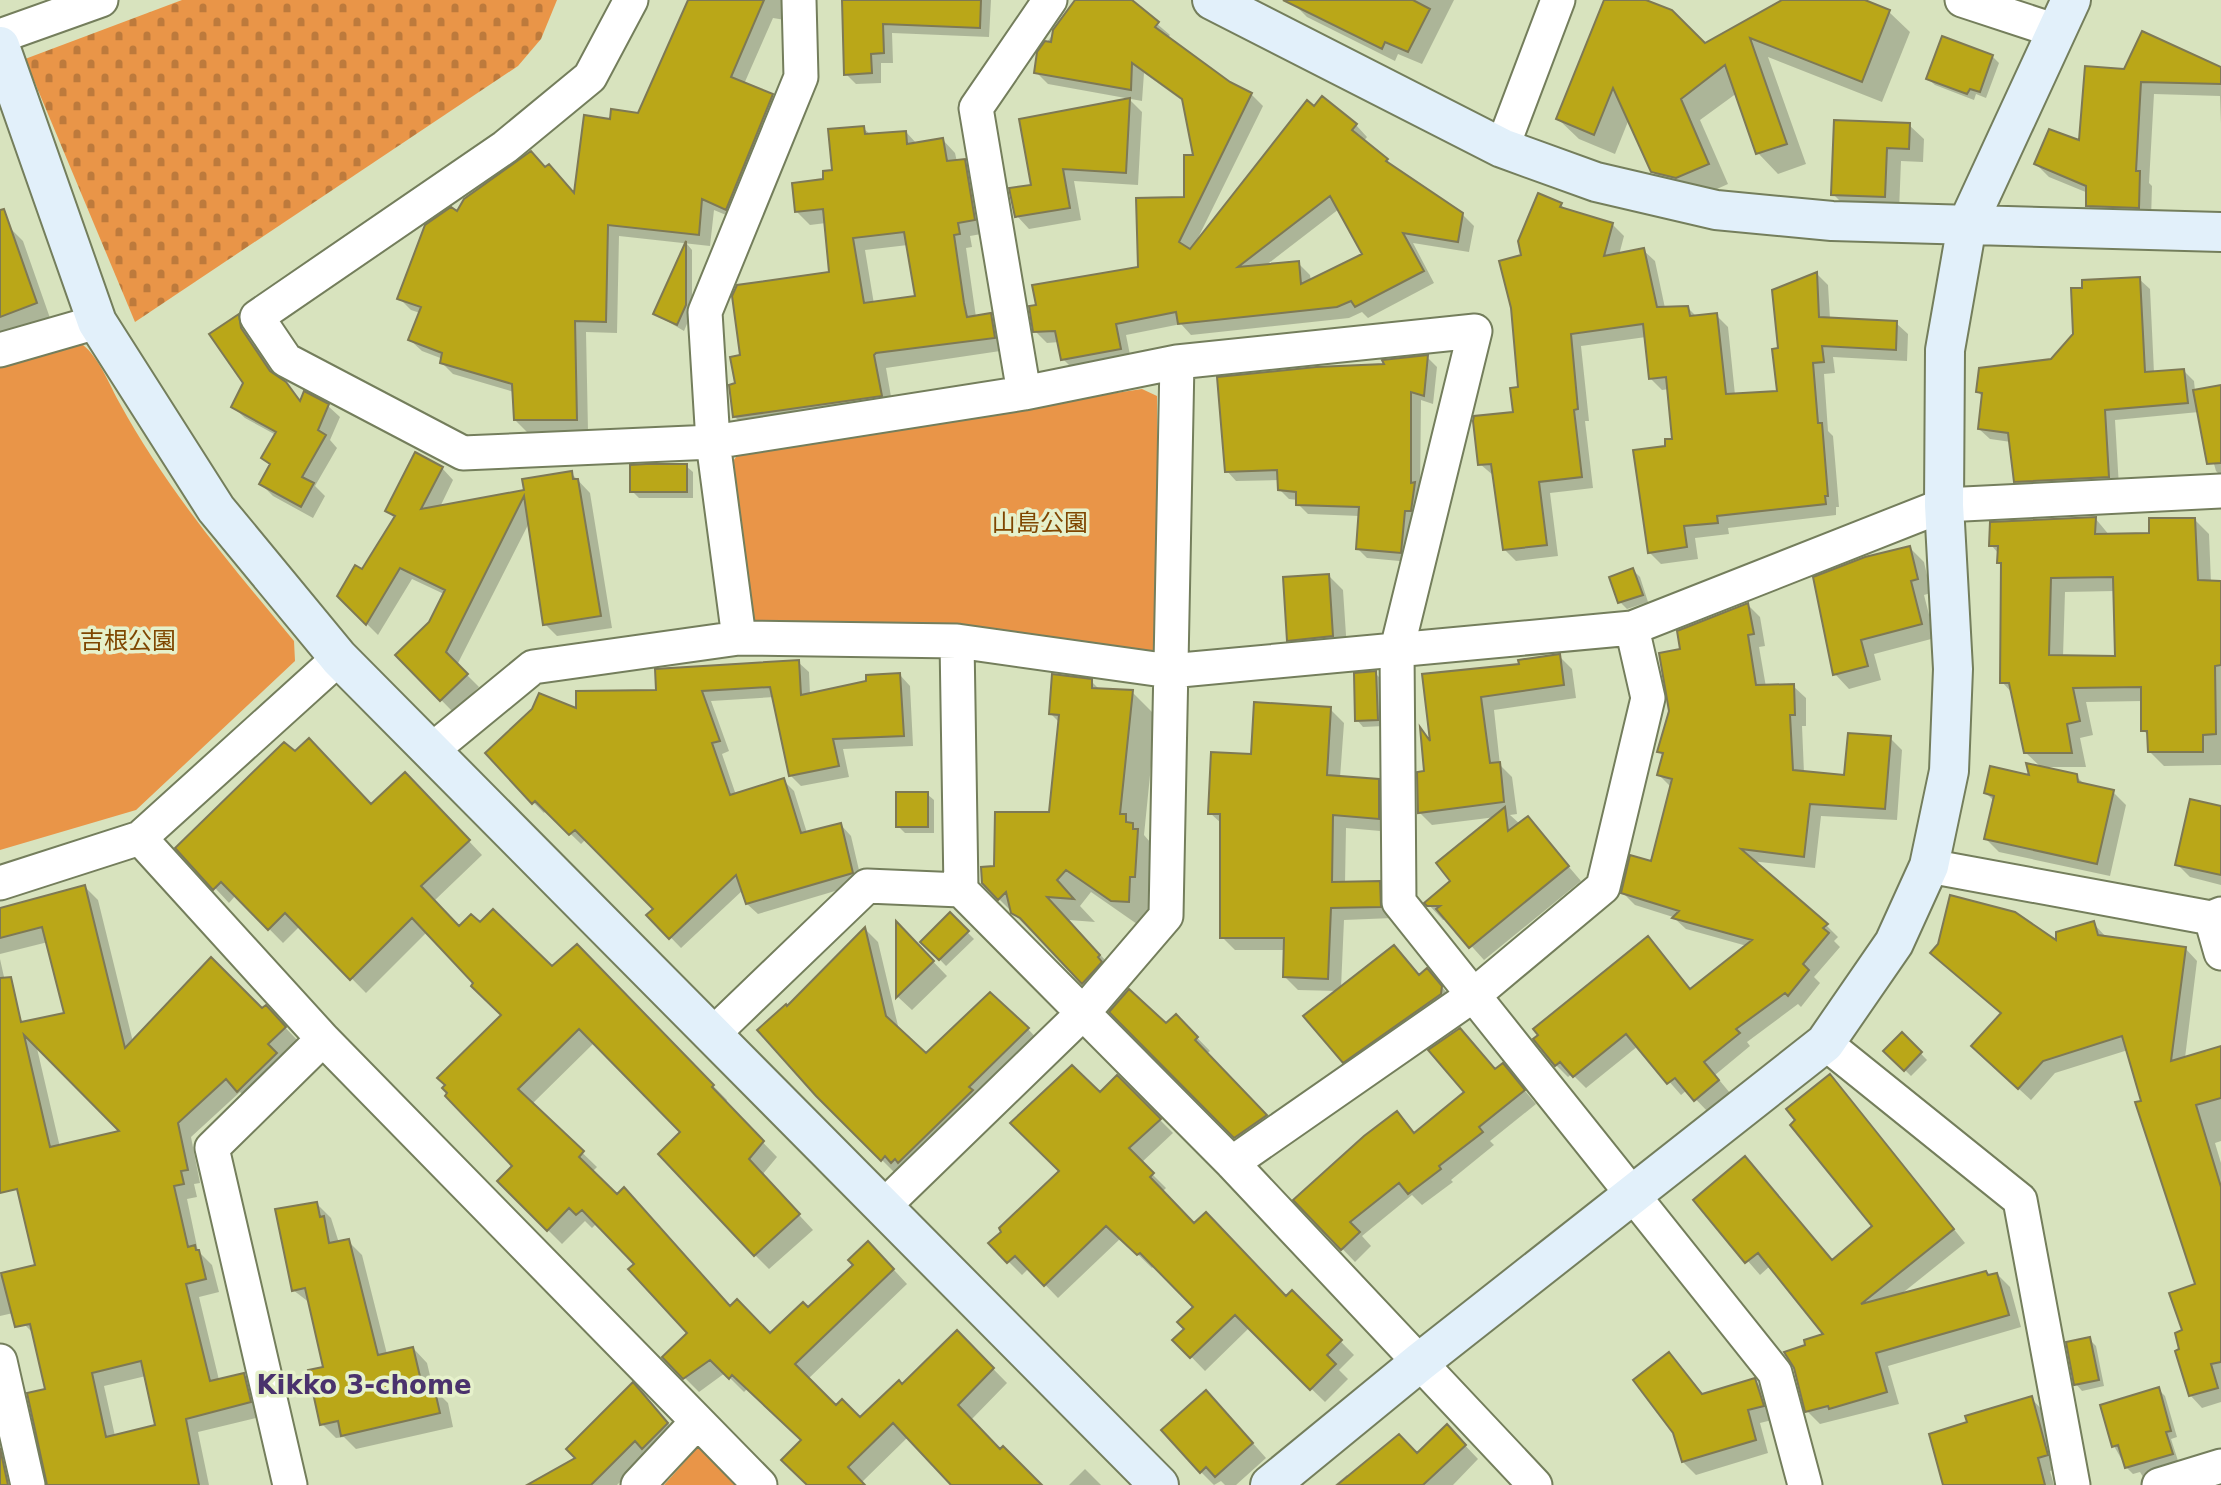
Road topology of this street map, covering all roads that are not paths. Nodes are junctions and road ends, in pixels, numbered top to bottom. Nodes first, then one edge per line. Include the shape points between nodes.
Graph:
1 (101, 0) edge
2 (631, 0) edge
3 (799, 0) edge
4 (1050, 0) edge
5 (1558, 0) edge
6 (1962, 0) edge
7 (1231, 4) edge
8 (2064, 16) edge
9 (0, 36) edge
10 (0, 46) edge
11 (1502, 148) junction
12 (1967, 225) junction
13 (2221, 232) edge
14 (97, 322) junction
15 (0, 350) edge
16 (1177, 362) junction
17 (1024, 393) junction
18 (713, 442) junction
19 (2221, 491) edge
20 (1944, 505) junction
21 (1632, 628) junction
22 (739, 638) junction
23 (957, 641) junction
24 (1397, 649) junction
25 (339, 659) junction
26 (1170, 671) junction
27 (432, 750) junction
28 (140, 838) junction
29 (1929, 866) junction
30 (0, 883) edge
31 (961, 890) junction
32 (2216, 916) edge
33 (2221, 953) edge
34 (1475, 994) junction
35 (1082, 1014) junction
36 (714, 1033) junction
37 (323, 1039) junction
38 (1825, 1043) junction
39 (1232, 1163) junction
40 (1633, 1196) junction
41 (883, 1207) junction
42 (0, 1361) edge
43 (1420, 1362) junction
44 (696, 1422) junction
45 (2221, 1466) edge
46 (28, 1485) edge
47 (290, 1485) edge
48 (638, 1485) edge
49 (760, 1485) edge
50 (1159, 1485) edge
51 (1270, 1485) edge
52 (1535, 1485) edge
53 (1805, 1485) edge
54 (2073, 1485) edge
55 (2159, 1485) edge

1 - 9 street
2 - 18 street via 590,77 505,147 257,317 286,360 463,453
3 - 18 street via 801,77 705,312
4 - 17 street via 976,108
5 - 11 street
6 - 8 street
7 - 11 street
8 - 12 street
10 - 14 street
11 - 12 street via 1597,182 1716,210 1832,221
12 - 13 street
12 - 20 street via 1945,350
14 - 15 street
14 - 25 street via 216,509
16 - 17 street
16 - 24 street via 1475,331
16 - 26 street
17 - 18 street
18 - 22 street
19 - 20 street
20 - 21 street
20 - 29 street via 1953,669 1949,771
21 - 24 street
21 - 34 street via 1648,698 1603,887
22 - 23 street
22 - 27 street via 533,667
23 - 26 street
23 - 31 street
24 - 26 street
24 - 34 street via 1399,902
25 - 27 street
25 - 28 street
26 - 35 street via 1166,916
27 - 36 street
28 - 30 street
28 - 37 street
29 - 32 street
29 - 38 street via 1894,943
31 - 35 street
31 - 36 street via 867,886
32 - 33 street
34 - 39 street
34 - 40 street
35 - 39 street
35 - 41 street
36 - 41 street
37 - 44 street
37 - 47 street via 212,1147
38 - 40 street
38 - 54 street via 2020,1200
39 - 43 street
40 - 43 street
40 - 53 street via 1775,1373
41 - 50 street
42 - 46 street
43 - 51 street
43 - 52 street
44 - 48 street
44 - 49 street
45 - 55 street

